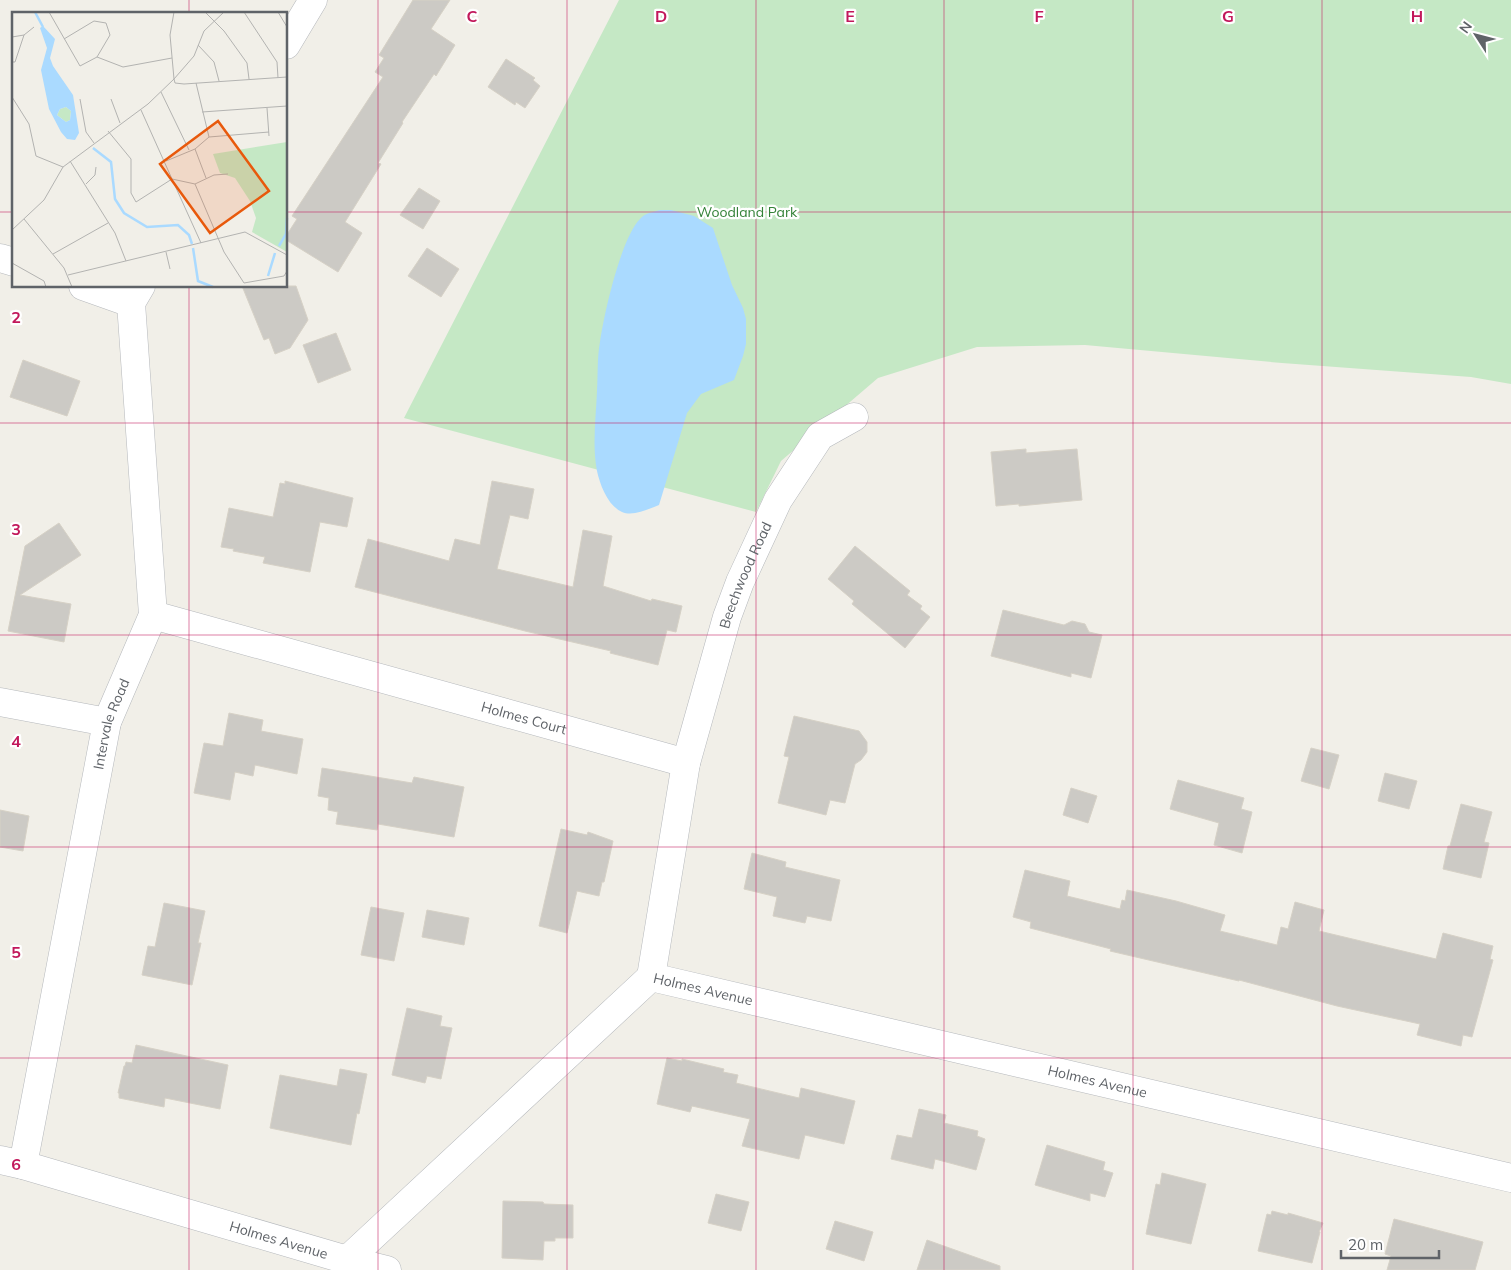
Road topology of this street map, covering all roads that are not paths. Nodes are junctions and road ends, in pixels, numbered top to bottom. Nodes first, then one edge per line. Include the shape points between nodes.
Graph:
1 (313, 0) edge
2 (288, 41) edge
3 (96, 288) edge
4 (136, 294) edge
5 (854, 417) dead end
6 (153, 615) junction
7 (0, 702) edge
8 (107, 722) junction
9 (686, 763) junction
10 (651, 977) junction
11 (12, 1163) edge
12 (1511, 1178) edge
13 (347, 1265) edge
14 (387, 1270) edge

1 - 2 street
3 - 4 street
4 - 6 street, Intervale Road
5 - 9 street, Beechwood Road via 820,436 778,500 740,582
6 - 8 street, Intervale Road
6 - 9 street, Holmes Court
7 - 8 street
8 - 11 street, Intervale Road
9 - 10 street
10 - 12 street, Holmes Avenue
10 - 13 street, Holmes Avenue
11 - 13 street, Holmes Avenue
13 - 14 street

